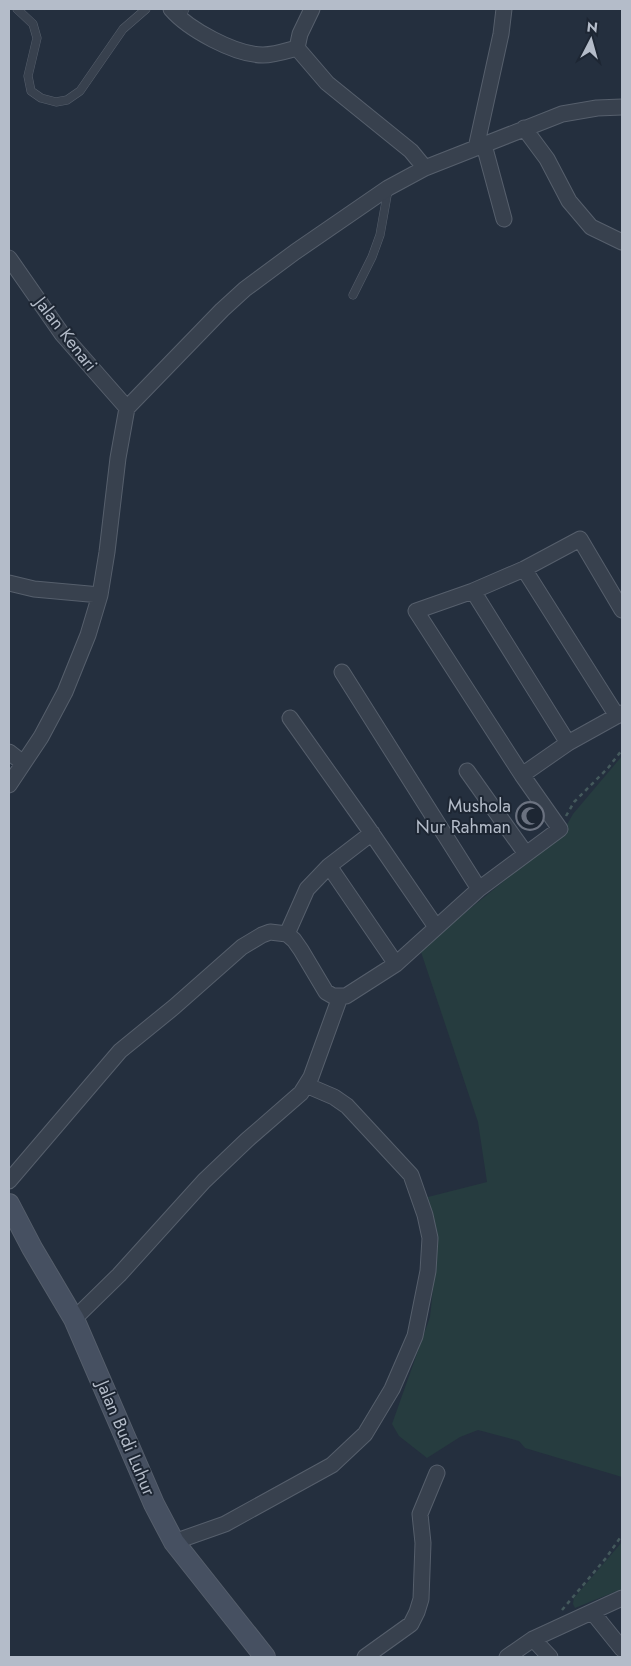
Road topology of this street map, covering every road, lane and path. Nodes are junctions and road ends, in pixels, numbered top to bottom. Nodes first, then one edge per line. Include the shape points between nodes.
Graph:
1 (17, 9) edge
2 (146, 9) edge
3 (312, 9) edge
4 (504, 9) edge
5 (179, 12) edge
6 (297, 48) junction
7 (622, 107) edge
8 (524, 128) junction
9 (480, 146) junction
10 (425, 168) junction
11 (388, 188) junction
12 (504, 219) dead end
13 (622, 242) edge
14 (9, 258) edge
15 (353, 295) dead end
16 (127, 408) junction
17 (524, 569) junction
18 (9, 583) edge
19 (473, 591) junction
20 (100, 595) junction
21 (622, 610) edge
22 (342, 672) dead end
23 (620, 715) edge
24 (290, 718) dead end
25 (568, 743) junction
26 (622, 750) edge
27 (9, 752) edge
28 (23, 763) junction
29 (467, 770) dead end
30 (522, 775) junction
31 (9, 785) edge
32 (560, 828) junction
33 (372, 833) junction
34 (526, 854) junction
35 (329, 866) junction
36 (479, 889) junction
37 (436, 927) junction
38 (287, 934) junction
39 (396, 964) junction
40 (340, 997) junction
41 (306, 1085) junction
42 (9, 1181) edge
43 (9, 1204) edge
44 (74, 1319) junction
45 (437, 1473) dead end
46 (622, 1535) edge
47 (174, 1542) junction
48 (622, 1598) edge
49 (593, 1613) junction
50 (560, 1626) junction
51 (533, 1639) junction
52 (622, 1649) edge
53 (265, 1657) edge
54 (365, 1657) edge
55 (507, 1657) edge
56 (550, 1657) edge

1 - 2 lane via 33,24 36,38 28,76 31,91 56,102 67,100 80,91 123,29
3 - 6 street
4 - 9 street
5 - 6 street via 209,38 244,53 265,55
6 - 10 street via 327,83 411,151
7 - 8 street via 562,114
8 - 9 street
8 - 13 street via 548,159 569,201 590,227
9 - 10 street
9 - 12 street
10 - 11 street
11 - 15 lane via 380,234
11 - 16 street via 245,289
14 - 16 street, Jalan Kenari via 62,334
16 - 20 street
17 - 19 street
17 - 21 street via 580,539
17 - 23 street
18 - 20 street via 34,589
19 - 25 street
19 - 30 street via 416,611
20 - 28 street via 65,692
22 - 36 street
23 - 25 street
24 - 33 street
25 - 30 street
26 - 32 path via 574,802
27 - 28 street
28 - 31 street
29 - 34 street
30 - 32 street
32 - 34 street
33 - 35 street
33 - 37 street
34 - 36 street
35 - 38 street via 307,889
35 - 39 street
36 - 37 street
37 - 39 street
38 - 40 street via 301,950 326,992
38 - 42 street via 270,932 242,947 120,1051
39 - 40 street via 352,993
40 - 41 street
41 - 44 street via 204,1181 119,1275
41 - 47 street via 347,1106 411,1175 430,1238 428,1271 415,1336 392,1389 365,1434 332,1465 225,1524
43 - 44 main road, Jalan Budi Luhur
44 - 47 main road, Jalan Budi Luhur via 154,1504
45 - 54 street via 420,1514 423,1543 421,1599 417,1612 411,1624
46 - 50 path via 565,1605 558,1618
47 - 53 main road, Jalan Budi Luhur
48 - 49 street
49 - 50 street
49 - 52 street
50 - 51 street
51 - 55 street
51 - 56 street

